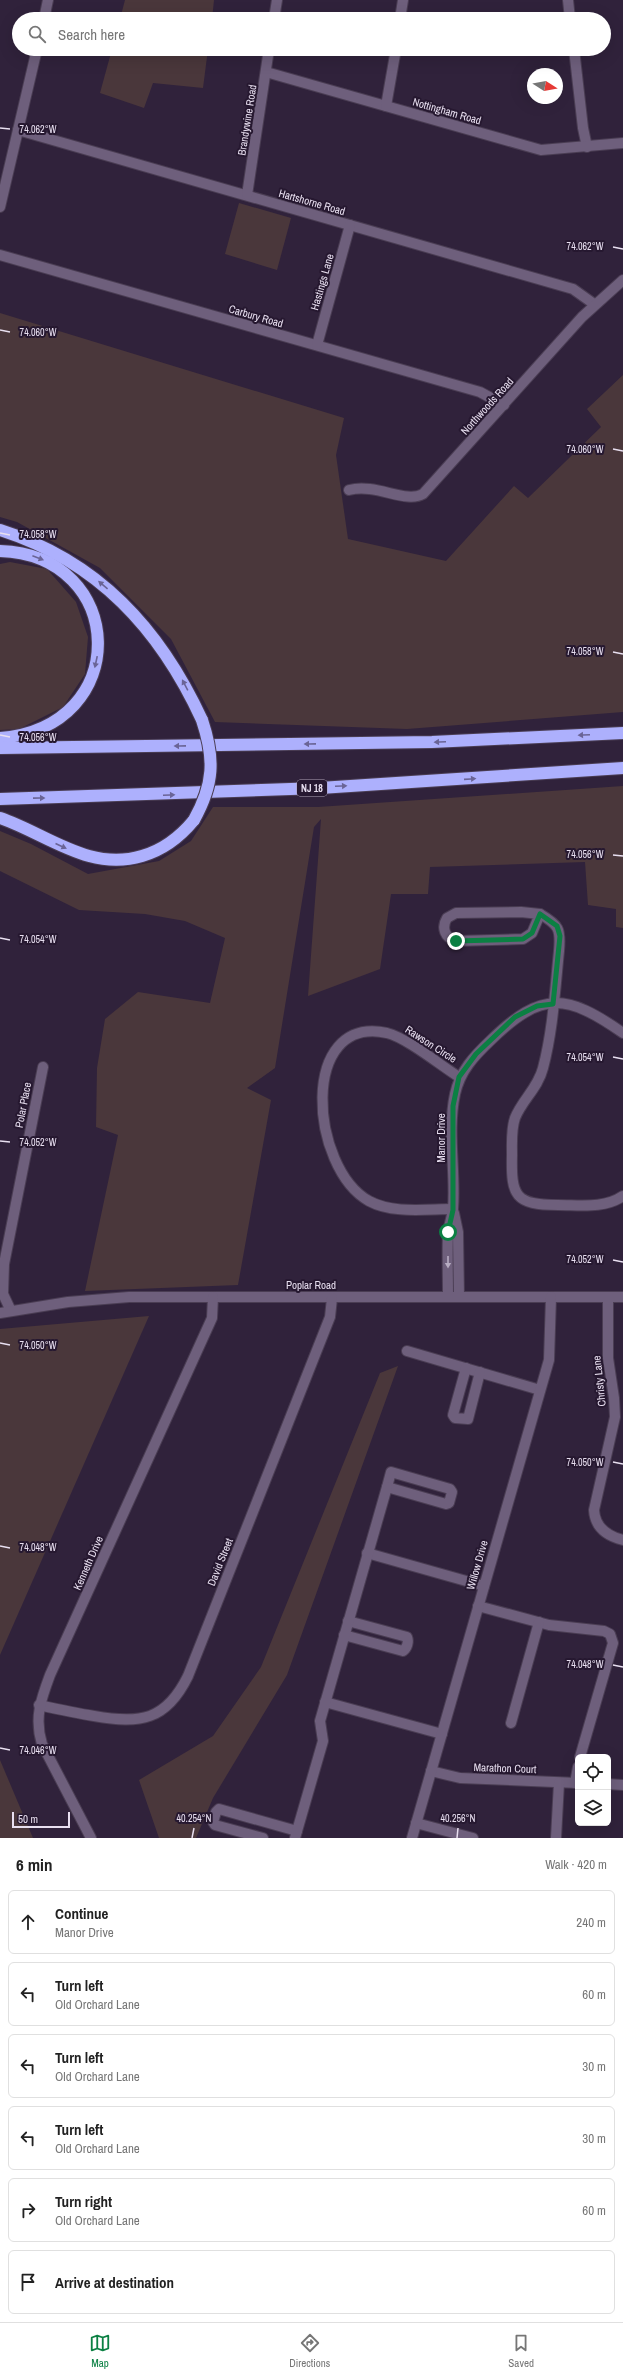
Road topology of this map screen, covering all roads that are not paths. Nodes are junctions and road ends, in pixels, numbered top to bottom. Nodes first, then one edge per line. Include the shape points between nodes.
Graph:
1 (48, 0) edge
2 (277, 0) edge
3 (403, 0) edge
4 (568, 0) edge
5 (45, 12) edge
6 (275, 12) edge
7 (401, 12) edge
8 (569, 12) edge
9 (35, 56) edge
10 (268, 56) edge
11 (395, 56) edge
12 (575, 56) edge
13 (266, 72) junction
14 (386, 106) junction
15 (18, 130) junction
16 (623, 143) edge
17 (587, 147) junction
18 (247, 195) junction
19 (0, 207) edge
20 (350, 225) junction
21 (0, 255) edge
22 (623, 280) edge
23 (594, 304) junction
24 (317, 346) junction
25 (504, 405) junction
26 (349, 490) dead end
27 (0, 530) edge
28 (0, 551) edge
29 (623, 733) edge
30 (0, 738) edge
31 (0, 748) edge
32 (623, 768) edge
33 (0, 799) edge
34 (0, 818) edge
35 (540, 914) junction
36 (553, 1004) junction
37 (623, 1033) edge
38 (43, 1067) dead end
39 (459, 1077) junction
40 (623, 1196) edge
41 (453, 1210) junction
42 (213, 1297) junction
43 (448, 1297) junction
44 (459, 1297) junction
45 (551, 1297) junction
46 (608, 1297) junction
47 (623, 1297) edge
48 (332, 1298) junction
49 (11, 1311) junction
50 (0, 1314) edge
51 (407, 1351) dead end
52 (466, 1368) junction
53 (480, 1372) junction
54 (540, 1390) junction
55 (387, 1487) junction
56 (623, 1540) edge
57 (367, 1553) junction
58 (484, 1586) junction
59 (478, 1606) junction
60 (348, 1621) junction
61 (539, 1622) junction
62 (344, 1635) junction
63 (325, 1702) junction
64 (39, 1705) junction
65 (511, 1724) dead end
66 (442, 1734) junction
67 (581, 1754) edge
68 (431, 1770) junction
69 (559, 1782) junction
70 (575, 1783) edge
71 (611, 1784) edge
72 (623, 1785) edge
73 (416, 1823) junction
74 (296, 1834) edge
75 (91, 1838) edge
76 (262, 1838) edge
77 (412, 1838) edge
78 (473, 1838) edge
79 (556, 1838) edge

1 - 5 street
2 - 6 street
3 - 7 street
4 - 8 street
9 - 15 street
10 - 13 street, Brandywine Road
11 - 14 street
12 - 17 street
13 - 14 street, Nottingham Road
13 - 18 street, Brandywine Road
14 - 17 street, Nottingham Road via 541,150
15 - 18 street, Hartshorne Road
15 - 19 street
16 - 17 street, Nottingham Road
18 - 20 street, Hartshorne Road
20 - 23 street, Hartshorne Road via 573,289
20 - 24 street, Hastings Lane
21 - 24 street, Carbury Road
22 - 23 street, Northwoods Road
23 - 25 street, Northwoods Road
24 - 25 street, Carbury Road via 480,392
25 - 26 street, Northwoods Road via 419,497 409,498 369,488
34 -> 27 highway, bridge via 81,854 110,860 136,858 157,851 176,839 194,820 205,801 212,766 208,738 202,720 171,660 142,622 119,598 84,570 41,545
28 -> 30 highway via 29,555 49,562 64,572 90,606 98,636 98,652 93,675 81,698 70,711 40,730
29 -> 31 highway via 432,742
33 -> 32 highway, NJ 18 via 320,788
35 - 35 street via 456,913 447,918 444,927 448,937 456,941 519,940 532,933
35 - 36 street via 557,926 560,936
36 - 37 street, Manor Drive via 567,1004 588,1010
36 - 39 street, Manor Drive via 537,1006 515,1017 476,1054
36 - 40 street via 543,1070 536,1086 514,1119 511,1180 514,1189 525,1201 536,1205 600,1204 616,1201
38 - 49 street, Polar Place via 4,1264 2,1294
39 - 41 street, Manor Drive via 453,1106
39 - 41 street, Rawson Circle via 396,1036 371,1032 352,1037 337,1049 324,1076 322,1091 324,1126 329,1147 340,1172 355,1191 369,1201 387,1208
41 -> 43 street, Manor Drive via 448,1232
41 - 44 street, Manor Drive via 458,1232
42 - 48 street, Poplar Road
42 - 49 street, Poplar Road via 112,1298
42 - 64 street, Kenneth Drive via 212,1318 50,1675
43 - 44 street, Poplar Road
43 - 48 street, Poplar Road
44 - 45 street, Poplar Road
45 - 46 street, Poplar Road
45 - 54 street, Willow Drive via 551,1353
46 - 47 street, Poplar Road
46 - 56 street, Christy Lane via 608,1358 615,1418 596,1494 595,1520 600,1528
48 - 64 street, David Street via 330,1317 188,1676 177,1696 163,1710 138,1720 115,1720
49 - 50 street, Poplar Road
51 - 52 street
52 - 53 street
52 - 53 street via 453,1415 455,1418 468,1419
53 - 54 street
54 - 58 street, Willow Drive
55 - 55 street via 446,1504 452,1492 450,1489 391,1472
55 - 57 street
57 - 58 street
57 - 60 street
58 - 59 street, Willow Drive
59 - 61 street
59 - 66 street, Willow Drive
60 - 62 street
60 - 62 street via 407,1637 409,1641 403,1651
61 - 65 street
61 - 67 street via 604,1631 612,1638 613,1643
62 - 63 street
63 - 66 street
63 - 74 street via 319,1728 323,1741
64 - 75 street, Kenneth Drive via 39,1732 42,1744
66 - 68 street, Willow Drive
68 - 69 street, Marathon Court via 460,1778
68 - 73 street, Willow Drive
69 - 70 street, Marathon Court
69 - 79 street
71 - 72 street
73 - 77 street, Willow Drive
73 - 78 street
74 - 76 street via 219,1809 216,1812 213,1822 215,1825

